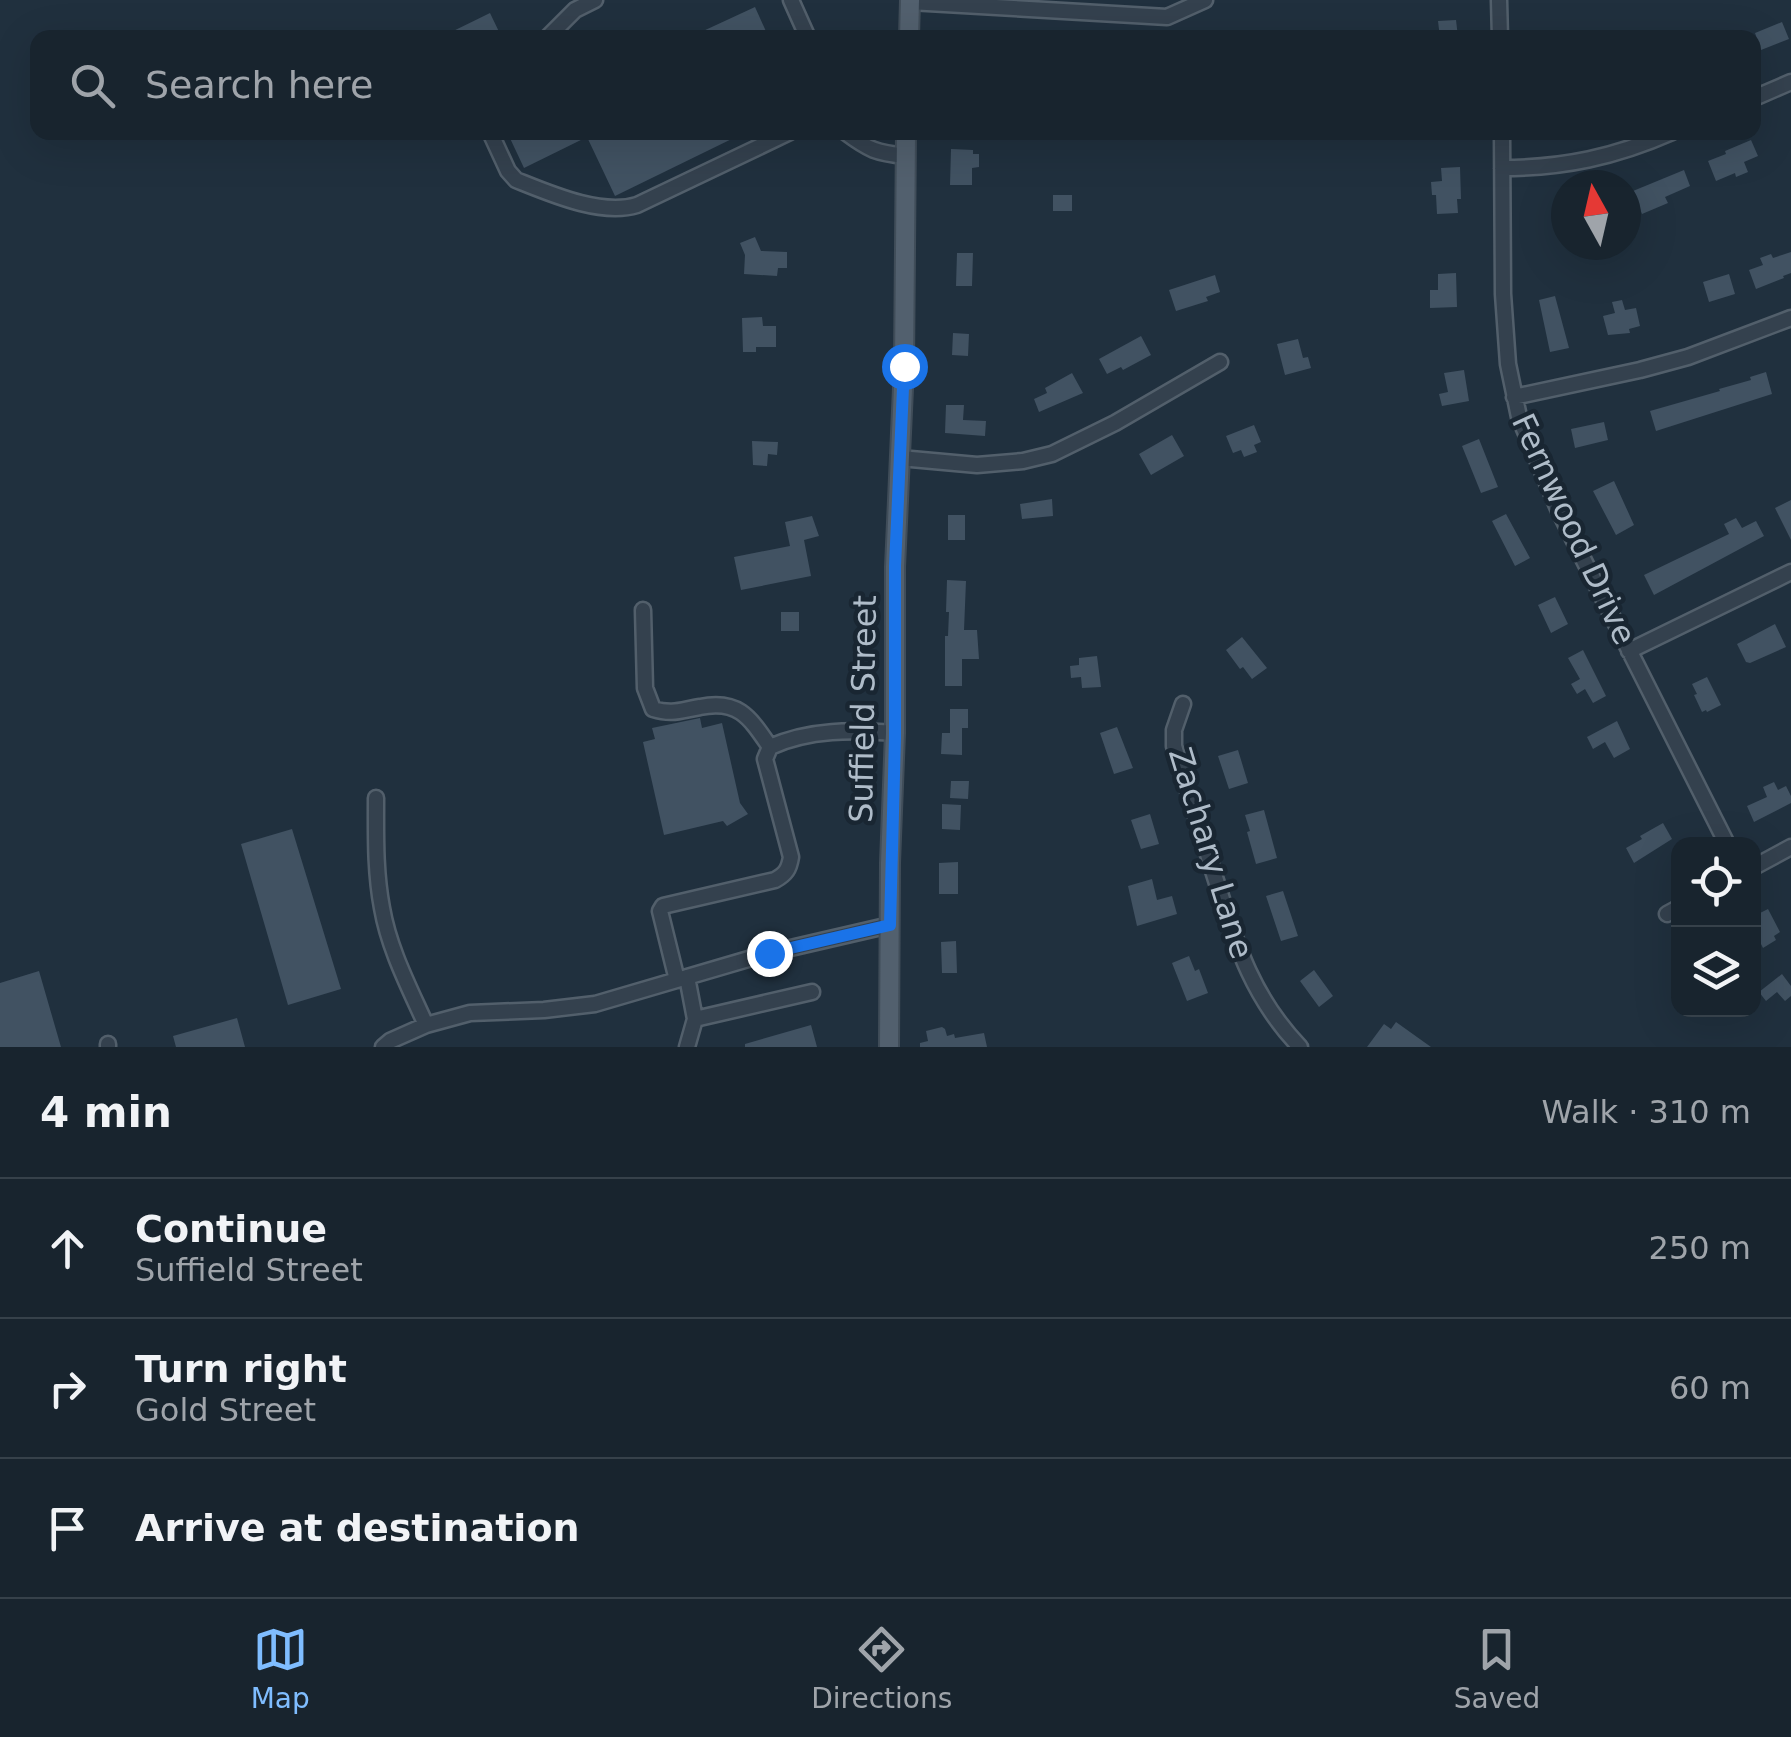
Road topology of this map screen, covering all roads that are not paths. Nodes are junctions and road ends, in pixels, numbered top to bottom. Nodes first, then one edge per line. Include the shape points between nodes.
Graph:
1 (594, 0) edge
2 (791, 0) edge
3 (1205, 0) edge
4 (1498, 0) edge
5 (910, 1) edge
6 (555, 30) edge
7 (804, 30) edge
8 (909, 30) edge
9 (1500, 30) edge
10 (1791, 82) edge
11 (1761, 95) edge
12 (494, 140) edge
13 (773, 140) edge
14 (856, 140) edge
15 (906, 140) edge
16 (1502, 140) edge
17 (1650, 140) edge
18 (906, 156) junction
19 (1502, 168) junction
20 (1791, 318) edge
21 (1220, 362) dead end
22 (1514, 398) junction
23 (900, 458) junction
24 (1791, 572) edge
25 (643, 610) dead end
26 (1629, 651) junction
27 (1184, 704) dead end
28 (895, 734) junction
29 (770, 747) junction
30 (376, 798) dead end
31 (1723, 837) edge
32 (1791, 847) edge
33 (1761, 863) edge
34 (890, 925) junction
35 (682, 979) junction
36 (812, 992) dead end
37 (696, 1019) junction
38 (426, 1025) junction
39 (383, 1047) edge
40 (687, 1047) edge
41 (889, 1047) edge
42 (1300, 1047) edge

1 - 6 street
2 - 7 street
3 - 5 street via 1167,16
4 - 9 street
5 - 8 main road
10 - 11 street
12 - 13 street via 516,180 597,207 624,209
14 - 18 street
15 - 18 main road, Suffield Street
16 - 19 street, Fernwood Drive
17 - 19 street via 1574,163
18 - 23 main road, Suffield Street
19 - 22 street, Fernwood Drive
20 - 22 street via 1640,370
21 - 23 street via 1052,454 976,465
22 - 26 street, Fernwood Drive via 1542,475
23 - 28 main road, Suffield Street
24 - 26 street
25 - 29 street via 645,688 653,709 667,714 720,704 738,708
26 - 31 street, Fernwood Drive
27 - 42 street, Zachary Lane via 1174,746 1238,949 1266,1004
28 - 29 street via 827,732
28 - 34 main road, Suffield Street
29 - 35 street via 765,759 789,868 774,880 663,906
30 - 38 street via 382,911
32 - 33 street
34 - 35 street
34 - 41 main road, Suffield Street
35 - 37 street
35 - 38 street via 594,1004 470,1013
36 - 37 street
37 - 40 street
38 - 39 street

